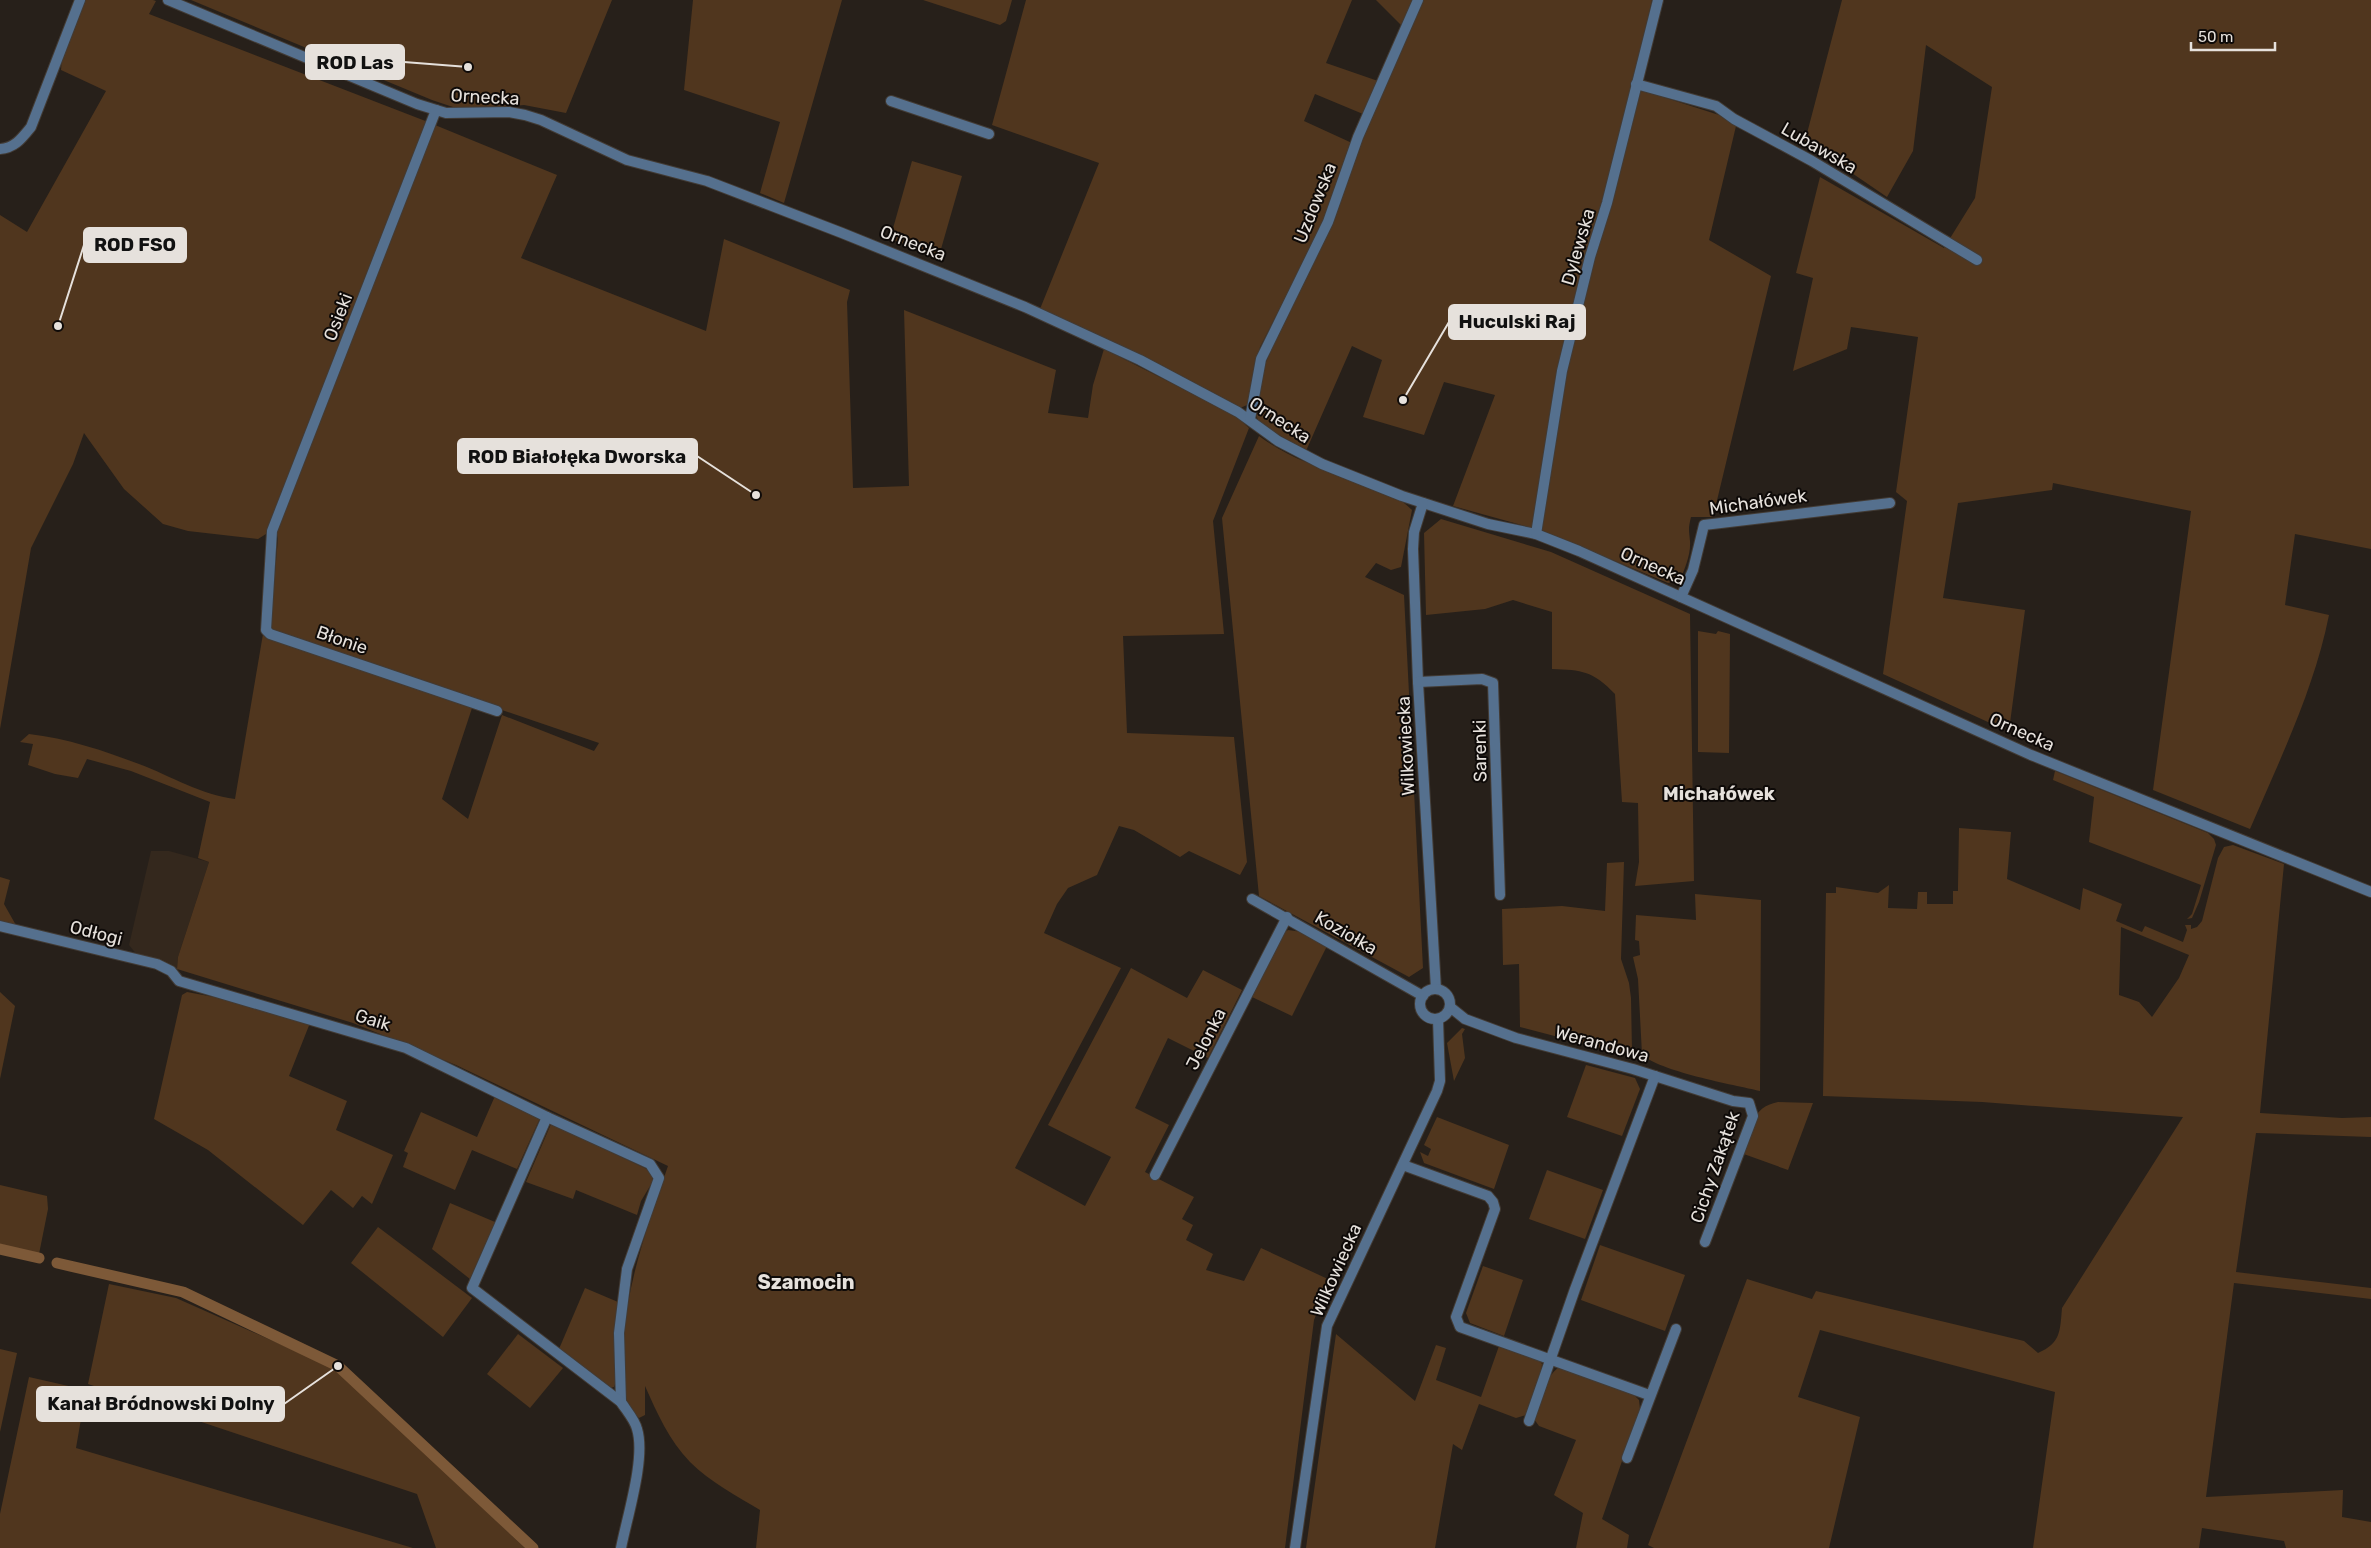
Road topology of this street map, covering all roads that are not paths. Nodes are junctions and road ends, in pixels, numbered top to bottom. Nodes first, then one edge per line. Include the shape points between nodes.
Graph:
1 (80, 0) edge
2 (168, 0) edge
3 (1418, 0) edge
4 (1658, 0) edge
5 (1636, 84) junction
6 (891, 101) dead end
7 (436, 110) junction
8 (989, 134) dead end
9 (0, 149) edge
10 (1977, 260) dead end
11 (1250, 419) junction
12 (1422, 503) junction
13 (1890, 503) dead end
14 (1536, 534) junction
15 (270, 536) joint
16 (1681, 597) junction
17 (1418, 682) junction
18 (497, 711) dead end
19 (2371, 892) edge
20 (1500, 895) dead end
21 (1252, 899) dead end
22 (1286, 917) junction
23 (0, 926) edge
24 (179, 981) joint
25 (1436, 989) junction
26 (1423, 996) junction
27 (1450, 1007) junction
28 (1438, 1018) junction
29 (1655, 1076) junction
30 (1749, 1103) joint
31 (547, 1117) junction
32 (1403, 1165) junction
33 (1155, 1176) dead end
34 (1706, 1242) dead end
35 (1676, 1329) dead end
36 (1551, 1360) junction
37 (1649, 1395) junction
38 (621, 1402) junction
39 (1529, 1421) dead end
40 (1627, 1458) dead end
41 (621, 1548) edge
42 (1295, 1548) edge

1 - 9 street via 31,127 9,148
2 - 7 street, Ornecka via 400,98
3 - 11 street, Uzdowska via 1358,137 1328,222 1262,359
4 - 5 street, Dylewska
5 - 10 street, Lubawska via 1716,106
5 - 14 street, Dylewska via 1608,203 1590,257 1562,371
6 - 8 street
7 - 11 street, Ornecka via 456,114 509,112 525,115 627,160 708,181 1047,316 1140,360
7 - 15 street, Osieki
11 - 12 street, Ornecka via 1296,452
12 - 14 street, Ornecka via 1488,524
12 - 17 street, Wilkowiecka via 1414,532
13 - 16 street, Michałówek via 1704,525 1693,570
14 - 16 street, Ornecka
15 - 18 street, Błonie via 268,633
16 - 19 street, Ornecka via 2031,755
17 - 20 street, Sarenki via 1482,679 1493,683
17 - 25 street, Wilkowiecka
21 - 22 street, Koziołka
22 - 26 street, Koziołka
22 - 33 street, Jelonka
23 - 24 street, Odłogi via 157,964 171,971
24 - 31 street, Gaik via 406,1048
25 - 26 street
25 - 27 street via 1445,993
26 - 28 street via 1420,1004 1423,1013 1430,1018
27 - 28 street via 1445,1015
27 - 29 street, Werandowa via 1465,1018 1516,1038
28 - 32 street, Wilkowiecka via 1440,1080
29 - 30 street, Werandowa
29 - 36 street
30 - 34 street, Cichy Zakątek via 1753,1116
31 - 38 street, Gaik via 650,1164 659,1178 627,1269 619,1333
31 - 38 street via 472,1288
32 - 36 street via 1488,1196 1493,1202 1495,1209 1490,1227 1456,1317 1460,1327
32 - 42 street, Wilkowiecka via 1327,1326
35 - 37 street
36 - 37 street
36 - 39 street
37 - 40 street
38 - 41 street via 637,1428 640,1447

